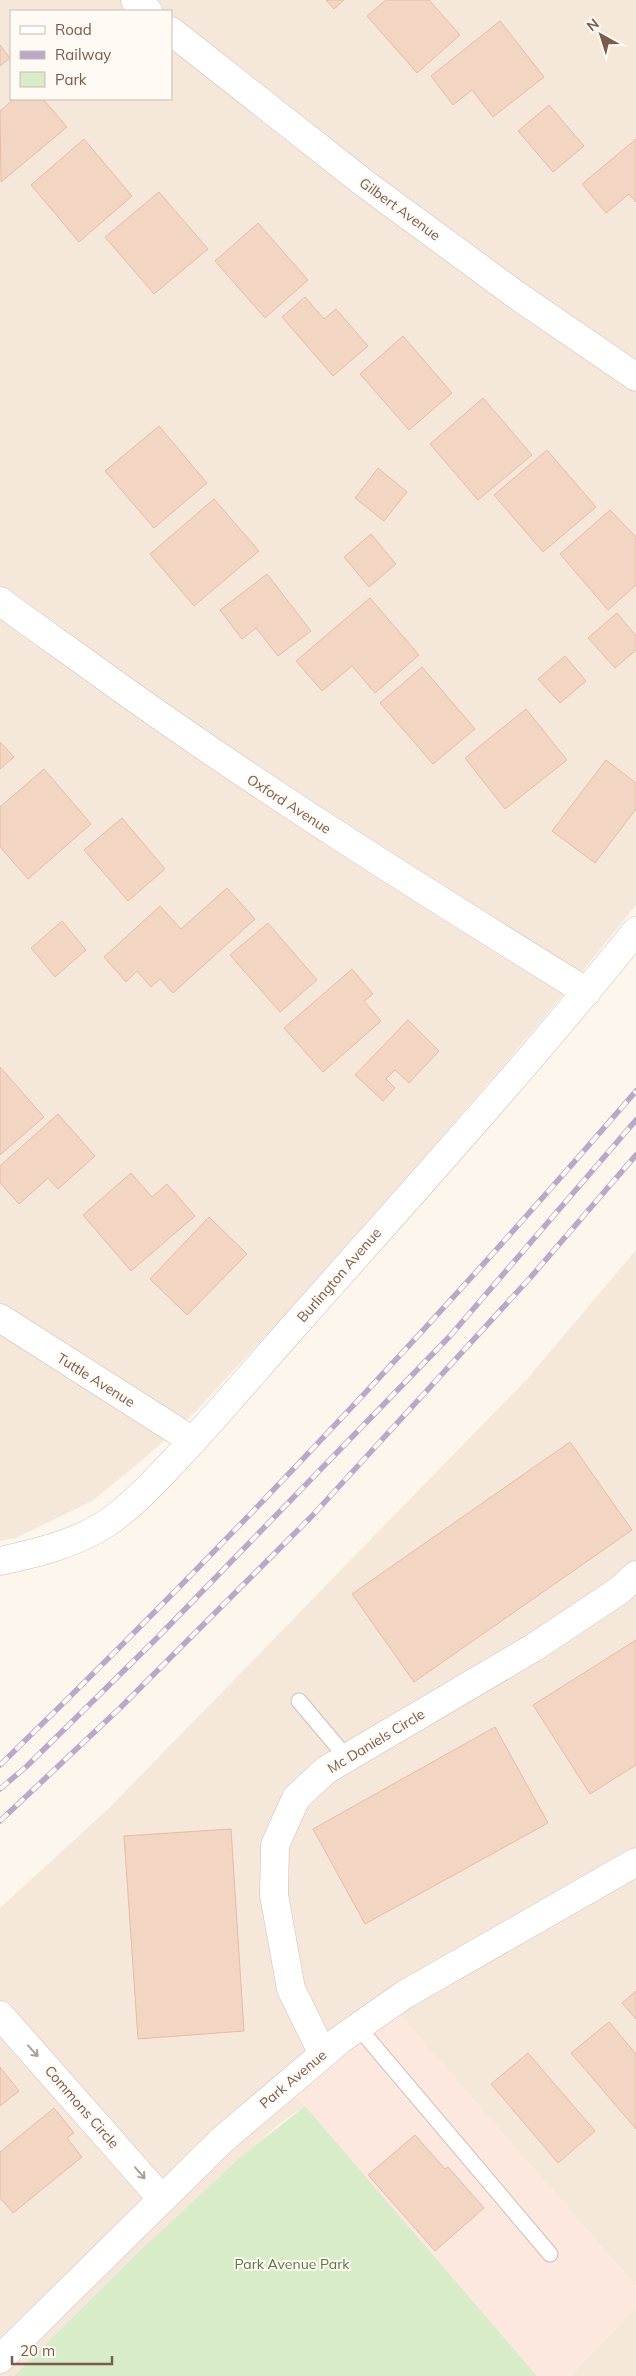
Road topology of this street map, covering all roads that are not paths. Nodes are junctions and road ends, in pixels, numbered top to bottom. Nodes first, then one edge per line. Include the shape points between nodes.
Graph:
1 (135, 0) edge
2 (147, 10) edge
3 (172, 32) edge
4 (636, 377) edge
5 (0, 601) edge
6 (636, 931) edge
7 (587, 992) junction
8 (0, 1318) edge
9 (193, 1441) junction
10 (0, 1561) edge
11 (636, 1576) edge
12 (299, 1700) dead end
13 (347, 1758) junction
14 (636, 1862) edge
15 (0, 2015) edge
16 (358, 2027) junction
17 (323, 2054) junction
18 (162, 2199) junction
19 (550, 2254) dead end
20 (0, 2359) edge

1 - 2 street
3 - 4 street, Gilbert Avenue via 364,184
5 - 7 street, Oxford Avenue via 270,792
6 - 7 street, Burlington Avenue
7 - 9 street, Burlington Avenue
8 - 9 street, Tuttle Avenue
9 - 10 street, Burlington Avenue via 144,1492 106,1523 41,1552
11 - 13 street, Mc Daniels Circle via 532,1648
12 - 13 lane
13 - 17 street, Mc Daniels Circle via 326,1770 296,1798 275,1845 274,1895 290,1990
14 - 16 street, Park Avenue via 404,1995
15 -> 18 street, Commons Circle
16 - 17 street, Park Avenue
16 - 19 lane
17 - 18 street, Park Avenue via 222,2140
18 - 20 street, Park Avenue

